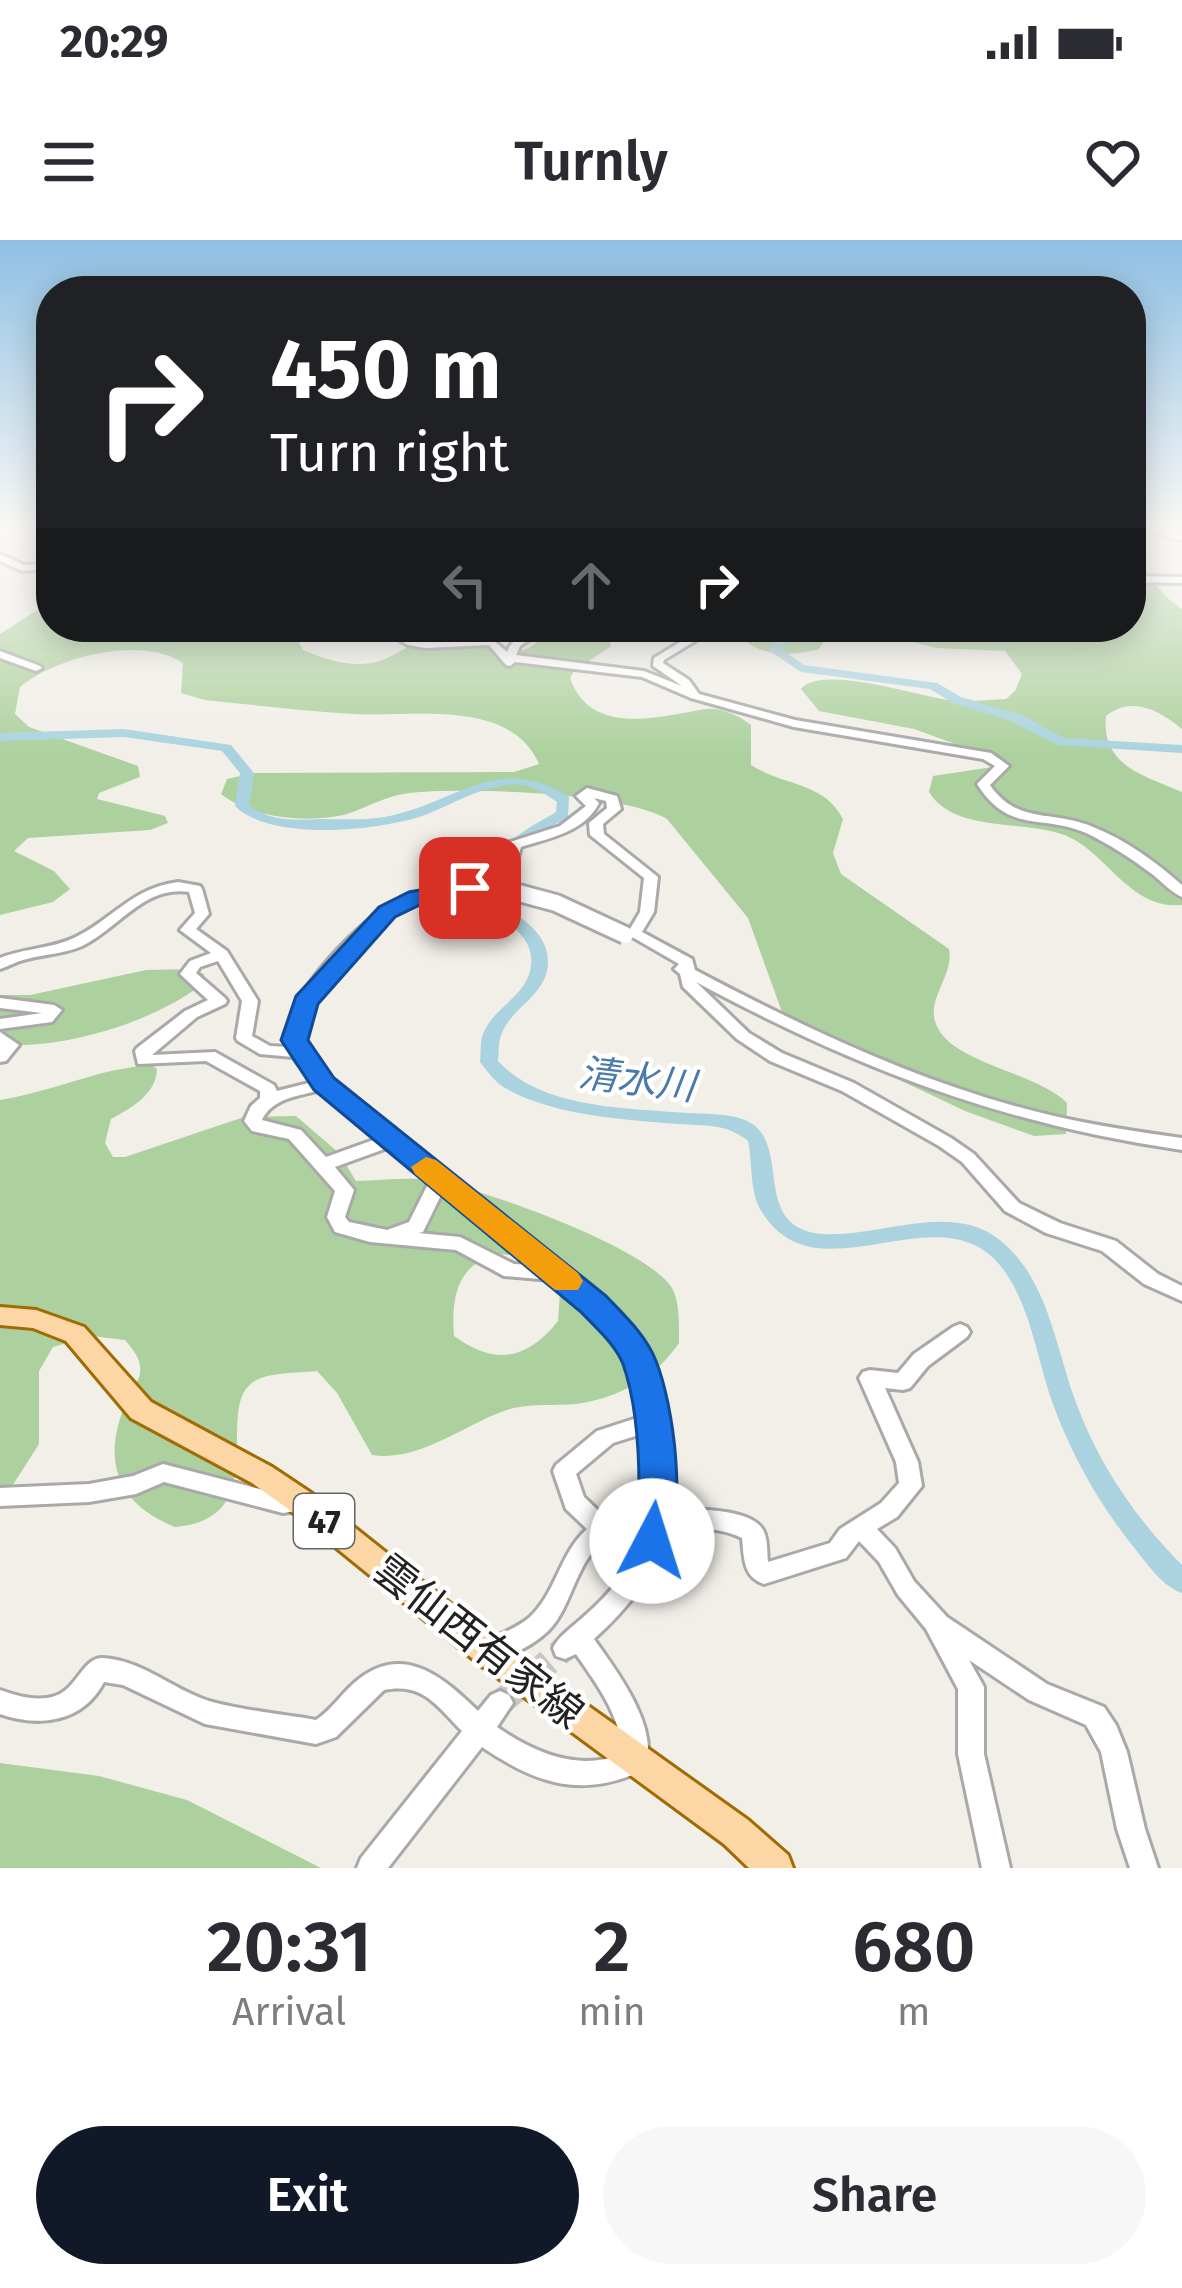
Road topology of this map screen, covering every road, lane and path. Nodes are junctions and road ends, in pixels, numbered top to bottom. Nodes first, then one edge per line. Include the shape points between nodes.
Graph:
1 (413, 642) edge
2 (492, 642) edge
3 (492, 642) edge
4 (520, 642) edge
5 (690, 642) edge
6 (0, 654) edge
7 (529, 660) junction
8 (36, 668) dead end
9 (695, 696) junction
10 (1182, 893) edge
11 (498, 895) dead end
12 (222, 954) junction
13 (0, 964) edge
14 (688, 972) junction
15 (0, 1003) edge
16 (0, 1024) edge
17 (0, 1036) edge
18 (298, 1052) junction
19 (0, 1057) edge
20 (324, 1084) junction
21 (269, 1099) junction
22 (392, 1140) junction
23 (1182, 1144) edge
24 (323, 1166) junction
25 (440, 1178) junction
26 (359, 1230) junction
27 (556, 1273) junction
28 (1182, 1294) edge
29 (0, 1316) edge
30 (960, 1332) dead end
31 (652, 1422) junction
32 (0, 1497) edge
33 (301, 1502) junction
34 (657, 1520) junction
35 (862, 1529) junction
36 (603, 1530) junction
37 (938, 1625) junction
38 (489, 1653) junction
39 (0, 1702) edge
40 (500, 1703) tunnel mouth
41 (474, 1732) junction
42 (635, 1761) junction
43 (371, 1868) edge
44 (775, 1868) edge
45 (996, 1868) edge
46 (1144, 1868) edge

1 - 2 street
3 - 7 street via 505,661
4 - 7 street via 510,658
5 - 9 street via 657,664
6 - 8 street
7 - 9 street via 644,674
9 - 10 street via 857,737 987,756 1003,766 983,784 1000,803 1028,820 1088,829 1157,868
11 - 14 street via 509,895 515,845 565,829 592,808 582,796 597,791 615,804 596,823 598,835 650,877 647,912 634,934 687,962
12 - 13 street via 187,930 202,914 195,889 177,885 121,907 79,943
12 - 18 street via 250,1001 244,1038 266,1051
12 - 21 street via 188,974 219,1001 159,1036 142,1057 209,1055 254,1076
14 - 18 street, bridge via 536,894 436,892 387,912 338,962 298,1016
14 - 23 street via 964,1098
14 - 28 street via 688,984 743,1036 945,1142 1012,1207 1109,1246
15 - 16 street via 54,1010 46,1019
17 - 19 street via 11,1045
18 - 20 street
20 - 21 street
20 - 22 street
21 - 24 street via 253,1121 295,1134
22 - 24 street
22 - 25 street
24 - 26 street via 345,1190 336,1222
25 - 26 street via 416,1227
25 - 27 street
26 - 27 street via 460,1244 511,1271
27 - 31 street via 622,1334 639,1362
29 - 33 main road, 雲仙西有家線 / 47 via 75,1334 140,1410
30 - 35 street via 903,1382 871,1378 910,1486
31 - 34 street
31 - 36 street via 605,1437 564,1471 574,1502
32 - 33 street via 89,1493 163,1473
33 - 38 main road, 雲仙西有家線 / 47
34 - 35 street via 747,1527 764,1574 830,1556
34 - 36 street
34 - 42 street via 633,1580 572,1643 616,1694
35 - 37 street
36 - 38 street via 589,1538 537,1627
37 - 45 street via 970,1687 971,1754
37 - 46 street via 1038,1692 1095,1716 1127,1787 1125,1821
38 - 42 main road, 雲仙西有家線 / 47
39 - 41 street via 32,1711 72,1706 98,1670 125,1674 205,1712 316,1732 333,1726 353,1697 404,1676 434,1688
40 - 41 street
41 - 42 street via 545,1768 602,1772
41 - 43 street
42 - 44 main road, 雲仙西有家線 / 47

